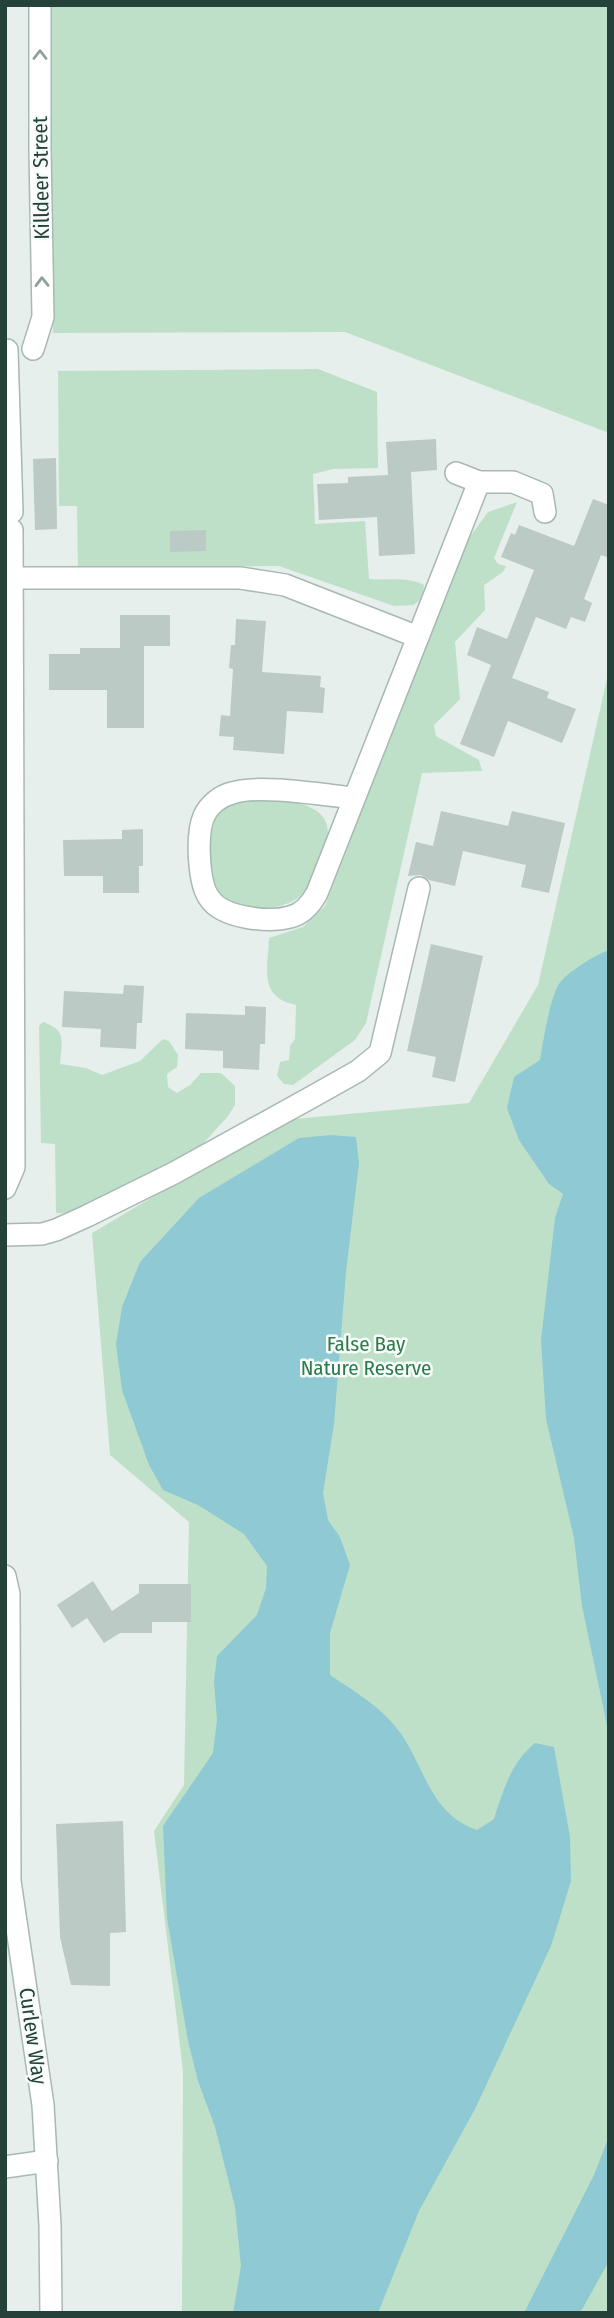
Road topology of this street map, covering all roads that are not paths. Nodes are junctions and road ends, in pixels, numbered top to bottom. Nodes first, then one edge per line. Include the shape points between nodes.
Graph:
1 (40, 5) edge
2 (6, 350) edge
3 (456, 473) dead end
4 (478, 482) junction
5 (545, 512) dead end
6 (9, 578) edge
7 (418, 637) junction
8 (354, 798) junction
9 (419, 888) dead end
10 (5, 1188) edge
11 (5, 1235) edge
12 (5, 1576) edge
13 (7, 1829) edge
14 (47, 2161) junction
15 (5, 2167) edge
16 (51, 2313) edge

2 -> 1 street, Killdeer Street via 41,348
2 - 6 street via 12,521
3 - 4 street
4 - 5 street via 513,482 542,494
4 - 7 street
6 - 7 street via 240,578 285,584
6 - 10 street via 14,1167
7 - 8 street
8 - 8 street via 250,789 220,797 203,818 201,832 201,877 210,901 236,915 275,919 291,917 311,905
9 - 11 street via 380,1053 358,1071 87,1216 42,1234
12 - 13 street, Curlew Way via 9,1594
13 - 14 street, Curlew Way
14 - 15 street
14 - 16 street, Curlew Way

